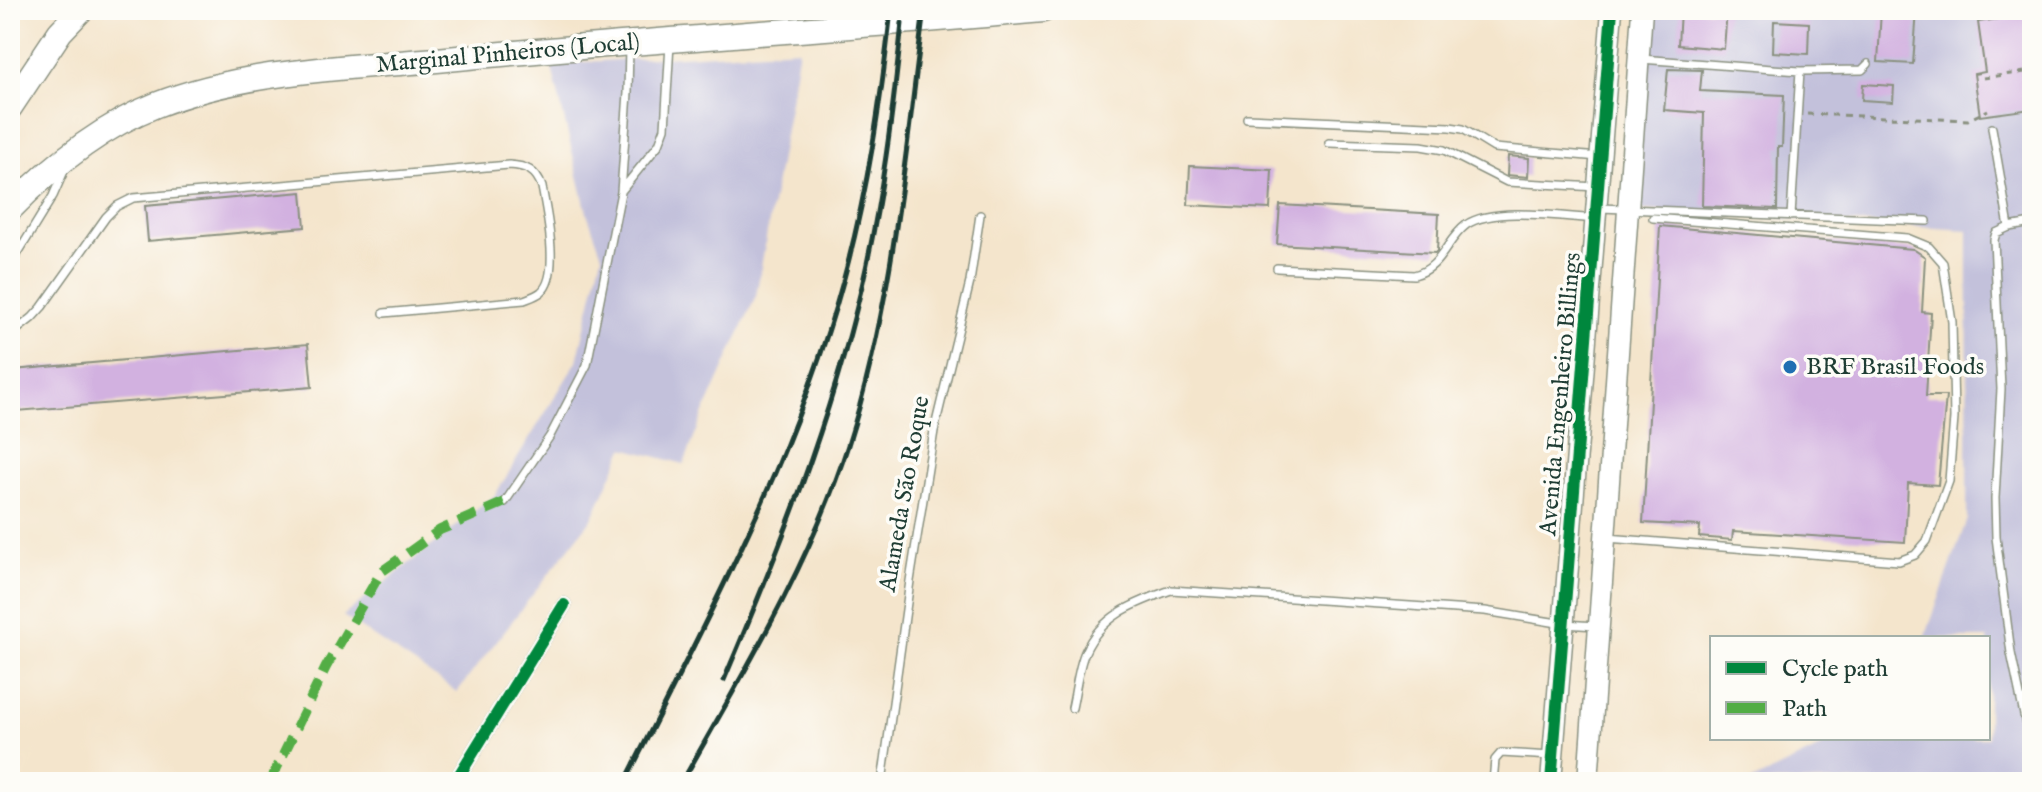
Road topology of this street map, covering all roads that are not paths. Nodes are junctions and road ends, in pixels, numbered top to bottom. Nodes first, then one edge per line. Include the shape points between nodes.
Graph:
1 (81, 10) edge
2 (1043, 10) edge
3 (1612, 10) edge
4 (1642, 10) edge
5 (670, 40) junction
6 (629, 43) junction
7 (1639, 58) junction
8 (1868, 64) dead end
9 (1800, 71) junction
10 (10, 107) edge
11 (1247, 118) dead end
12 (1992, 128) dead end
13 (1329, 143) dead end
14 (71, 153) junction
15 (1602, 157) junction
16 (621, 192) junction
17 (1598, 205) junction
18 (10, 209) edge
19 (1628, 209) junction
20 (980, 215) dead end
21 (1791, 216) junction
22 (1653, 218) dead end
23 (1927, 221) dead end
24 (2032, 223) edge
25 (2009, 227) junction
26 (10, 266) edge
27 (1277, 268) dead end
28 (384, 313) dead end
29 (1590, 314) junction
30 (1621, 317) junction
31 (11, 332) edge
32 (505, 502) dead end
33 (1605, 538) junction
34 (564, 605) dead end
35 (1564, 624) junction
36 (1599, 626) junction
37 (1072, 708) dead end
38 (2032, 753) edge
39 (1553, 756) junction
40 (455, 782) edge
41 (882, 782) edge
42 (1493, 782) edge
43 (1551, 782) edge
44 (1588, 782) edge

1 - 10 highway
2 - 5 highway, Marginal Pinheiros (Local)
3 - 15 street, Avenida Engenheiro Billings
4 - 7 street
5 - 6 highway, Marginal Pinheiros (Local)
5 - 16 lane via 665,128 659,144
6 - 14 highway, Marginal Pinheiros (Local) via 254,79 155,105
6 - 16 lane
7 - 9 lane
7 - 19 street
8 - 9 lane via 1862,70
9 - 21 lane
11 - 15 lane via 1450,127 1494,148
12 - 25 lane
13 - 17 lane via 1444,150 1507,182
14 - 18 highway, Marginal Pinheiros (Local)
14 - 26 lane via 53,196
15 - 17 street, Avenida Engenheiro Billings
16 - 32 lane via 587,365 550,436
17 - 19 lane
17 - 27 lane via 1477,219 1459,232 1438,263 1414,275
17 - 29 street, Avenida Engenheiro Billings
19 - 21 lane
19 - 30 street
20 - 41 lane, Alameda São Roque via 970,282 934,431
21 - 23 lane
22 - 33 lane via 1907,238 1929,247 1943,263 1952,322 1949,481 1927,541 1915,555 1899,561
24 - 25 lane
25 - 38 lane via 1994,240 2001,389 1996,537 2011,653
28 - 31 lane via 524,300 541,292 547,285 551,249 539,177 530,169 509,165 133,198 106,217 42,307
29 - 30 street
29 - 35 street, Avenida Engenheiro Billings
30 - 33 street
33 - 36 street
34 - 40 street
35 - 36 lane
35 - 37 lane via 1485,611 1171,590 1129,605 1107,622 1085,652
35 - 39 street, Avenida Engenheiro Billings
36 - 44 street
39 - 42 lane via 1501,753
39 - 43 street, Avenida Engenheiro Billings

